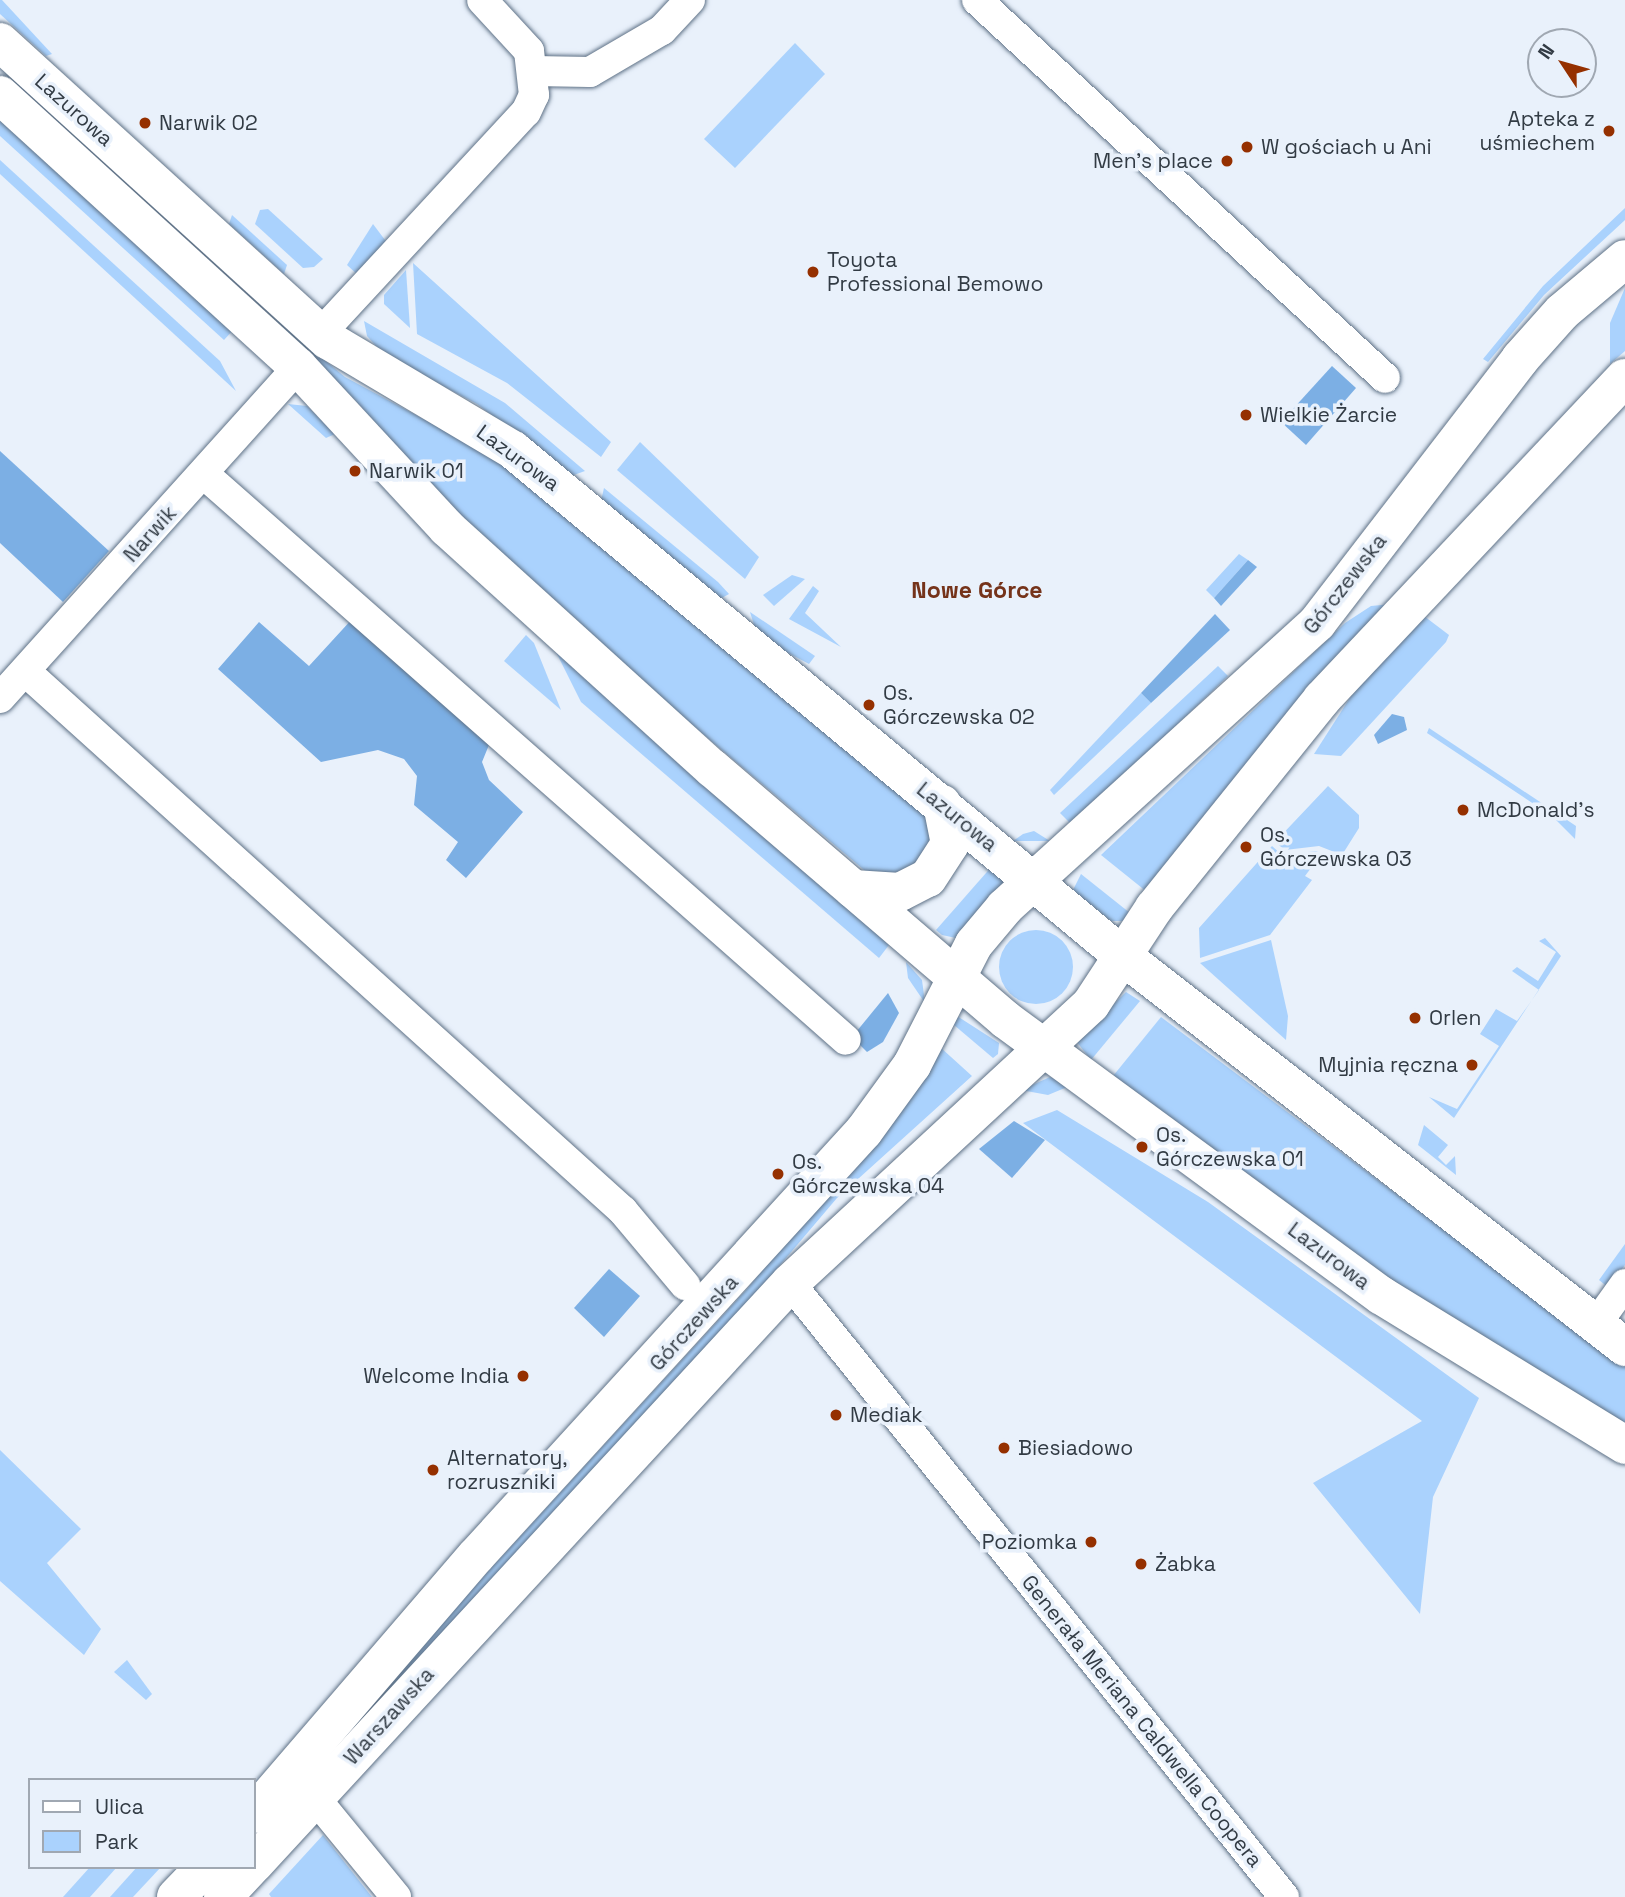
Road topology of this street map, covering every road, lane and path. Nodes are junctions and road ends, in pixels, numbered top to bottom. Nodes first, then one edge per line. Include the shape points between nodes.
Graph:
1 (482, 0) edge
2 (690, 0) edge
3 (977, 0) edge
4 (0, 42) edge
5 (534, 71) junction
6 (0, 95) edge
7 (1625, 260) edge
8 (321, 334) junction
9 (298, 367) junction
10 (1385, 378) dead end
11 (1625, 378) edge
12 (205, 475) junction
13 (26, 671) junction
14 (0, 698) edge
15 (942, 804) junction
16 (1034, 881) junction
17 (853, 889) junction
18 (1124, 957) junction
19 (956, 978) junction
20 (846, 1040) dead end
21 (1046, 1048) junction
22 (790, 1283) junction
23 (1625, 1284) edge
24 (685, 1285) dead end
25 (1611, 1335) edge
26 (1625, 1445) edge
27 (524, 1568) joint
28 (399, 1644) joint
29 (315, 1798) junction
30 (256, 1812) edge
31 (256, 1862) edge
32 (203, 1869) edge
33 (249, 1869) edge
34 (176, 1897) edge
35 (223, 1897) edge
36 (396, 1897) edge
37 (1284, 1897) edge

1 - 5 street via 518,34
2 - 5 street via 662,30 590,72
3 - 10 street
4 - 8 main road, Lazurowa
5 - 8 street via 526,112
6 - 9 main road, Lazurowa
7 - 16 main road, Górczewska via 1562,312 1520,359 1317,623
8 - 15 main road, Lazurowa via 368,369 513,450
9 - 12 street, Narwik
9 - 17 main road, Lazurowa via 447,528
11 - 18 main road via 1322,699 1154,908
12 - 13 street, Narwik
12 - 20 street
13 - 14 street, Narwik
13 - 24 street via 623,1211
15 - 16 main road, Lazurowa
15 - 17 main road via 950,844 928,878 900,892
16 - 18 main road, Lazurowa
16 - 19 main road, Górczewska via 974,944
17 - 19 main road, Lazurowa
18 - 21 main road, Górczewska via 1091,1004
18 - 25 main road
19 - 21 main road, Lazurowa
19 - 28 main road, Górczewska via 912,1065 864,1130
21 - 22 main road, Górczewska
21 - 26 main road, Lazurowa via 1382,1296
22 - 27 main road, Górczewska
22 - 37 street, Generała Meriana Caldwella Coopera
23 - 25 street
27 - 29 main road, Warszawska
28 - 30 main road, Warszawska
29 - 31 main road, Warszawska
29 - 36 street
32 - 34 main road
33 - 35 main road, Warszawska

